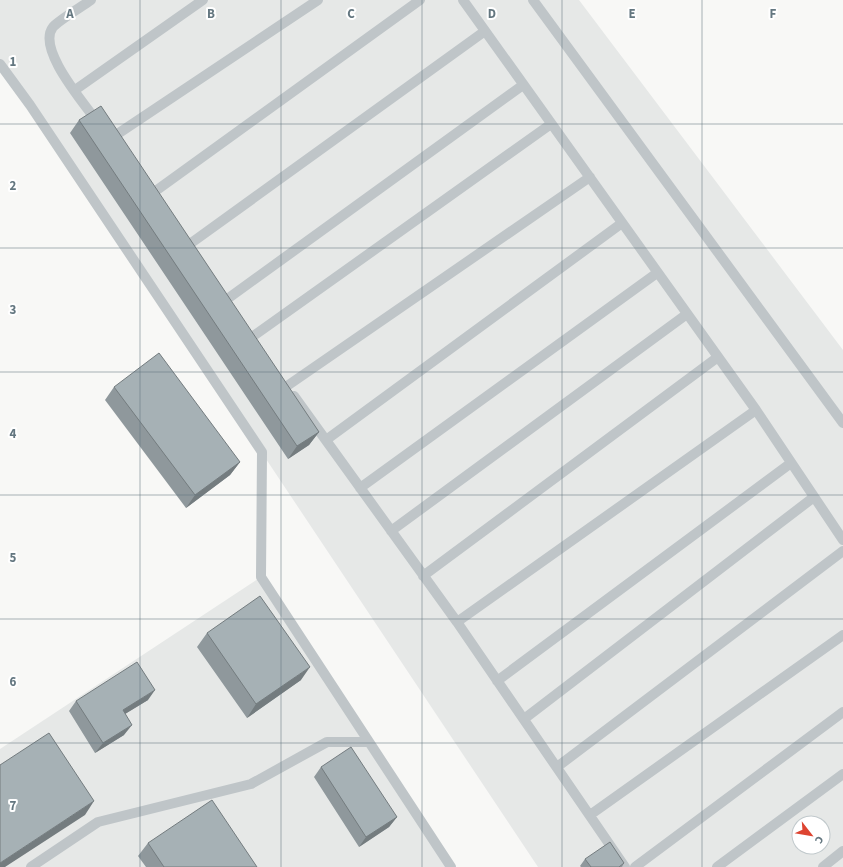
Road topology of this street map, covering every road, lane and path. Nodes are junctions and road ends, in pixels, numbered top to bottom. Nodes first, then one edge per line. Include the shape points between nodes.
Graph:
1 (91, 0) edge
2 (203, 0) edge
3 (318, 0) edge
4 (420, 0) edge
5 (463, 0) edge
6 (533, 0) edge
7 (485, 31) junction
8 (0, 64) edge
9 (523, 85) junction
10 (75, 90) junction
11 (551, 124) junction
12 (590, 178) junction
13 (150, 195) edge
14 (622, 223) junction
15 (187, 246) edge
16 (658, 273) junction
17 (219, 292) edge
18 (687, 314) junction
19 (252, 337) edge
20 (718, 357) junction
21 (756, 410) junction
22 (843, 423) edge
23 (326, 440) junction
24 (791, 463) junction
25 (360, 488) junction
26 (814, 497) junction
27 (391, 532) junction
28 (843, 540) edge
29 (843, 551) edge
30 (423, 576) junction
31 (457, 622) junction
32 (843, 635) edge
33 (497, 681) junction
34 (843, 712) edge
35 (524, 720) junction
36 (369, 742) junction
37 (557, 767) junction
38 (843, 774) edge
39 (590, 815) junction
40 (843, 851) edge
41 (31, 867) edge
42 (451, 867) edge
43 (625, 867) edge
44 (635, 867) edge
45 (717, 867) edge
46 (823, 867) edge

1 - 10 lane via 53,27 49,39 56,64
2 - 10 lane
3 - 10 lane via 112,143
4 - 13 lane
5 - 7 lane
6 - 22 lane
7 - 9 lane
7 - 15 lane
8 - 36 lane via 262,452 261,577
9 - 11 lane
9 - 17 lane via 230,301
11 - 12 lane
11 - 19 lane
12 - 14 lane
12 - 23 lane via 285,383
14 - 16 lane
14 - 23 lane
16 - 18 lane
16 - 25 lane
18 - 20 lane
18 - 27 lane
20 - 21 lane
20 - 30 lane
21 - 24 lane
21 - 31 lane
23 - 25 lane
24 - 26 lane
24 - 33 lane
25 - 27 lane
26 - 28 lane
26 - 35 lane
27 - 30 lane
29 - 37 lane
30 - 31 lane
31 - 33 lane
32 - 39 lane
33 - 35 lane
34 - 44 lane
35 - 37 lane
36 - 41 lane via 327,742 251,784 98,822
36 - 42 lane
37 - 39 lane
38 - 45 lane
39 - 43 lane
40 - 46 lane

